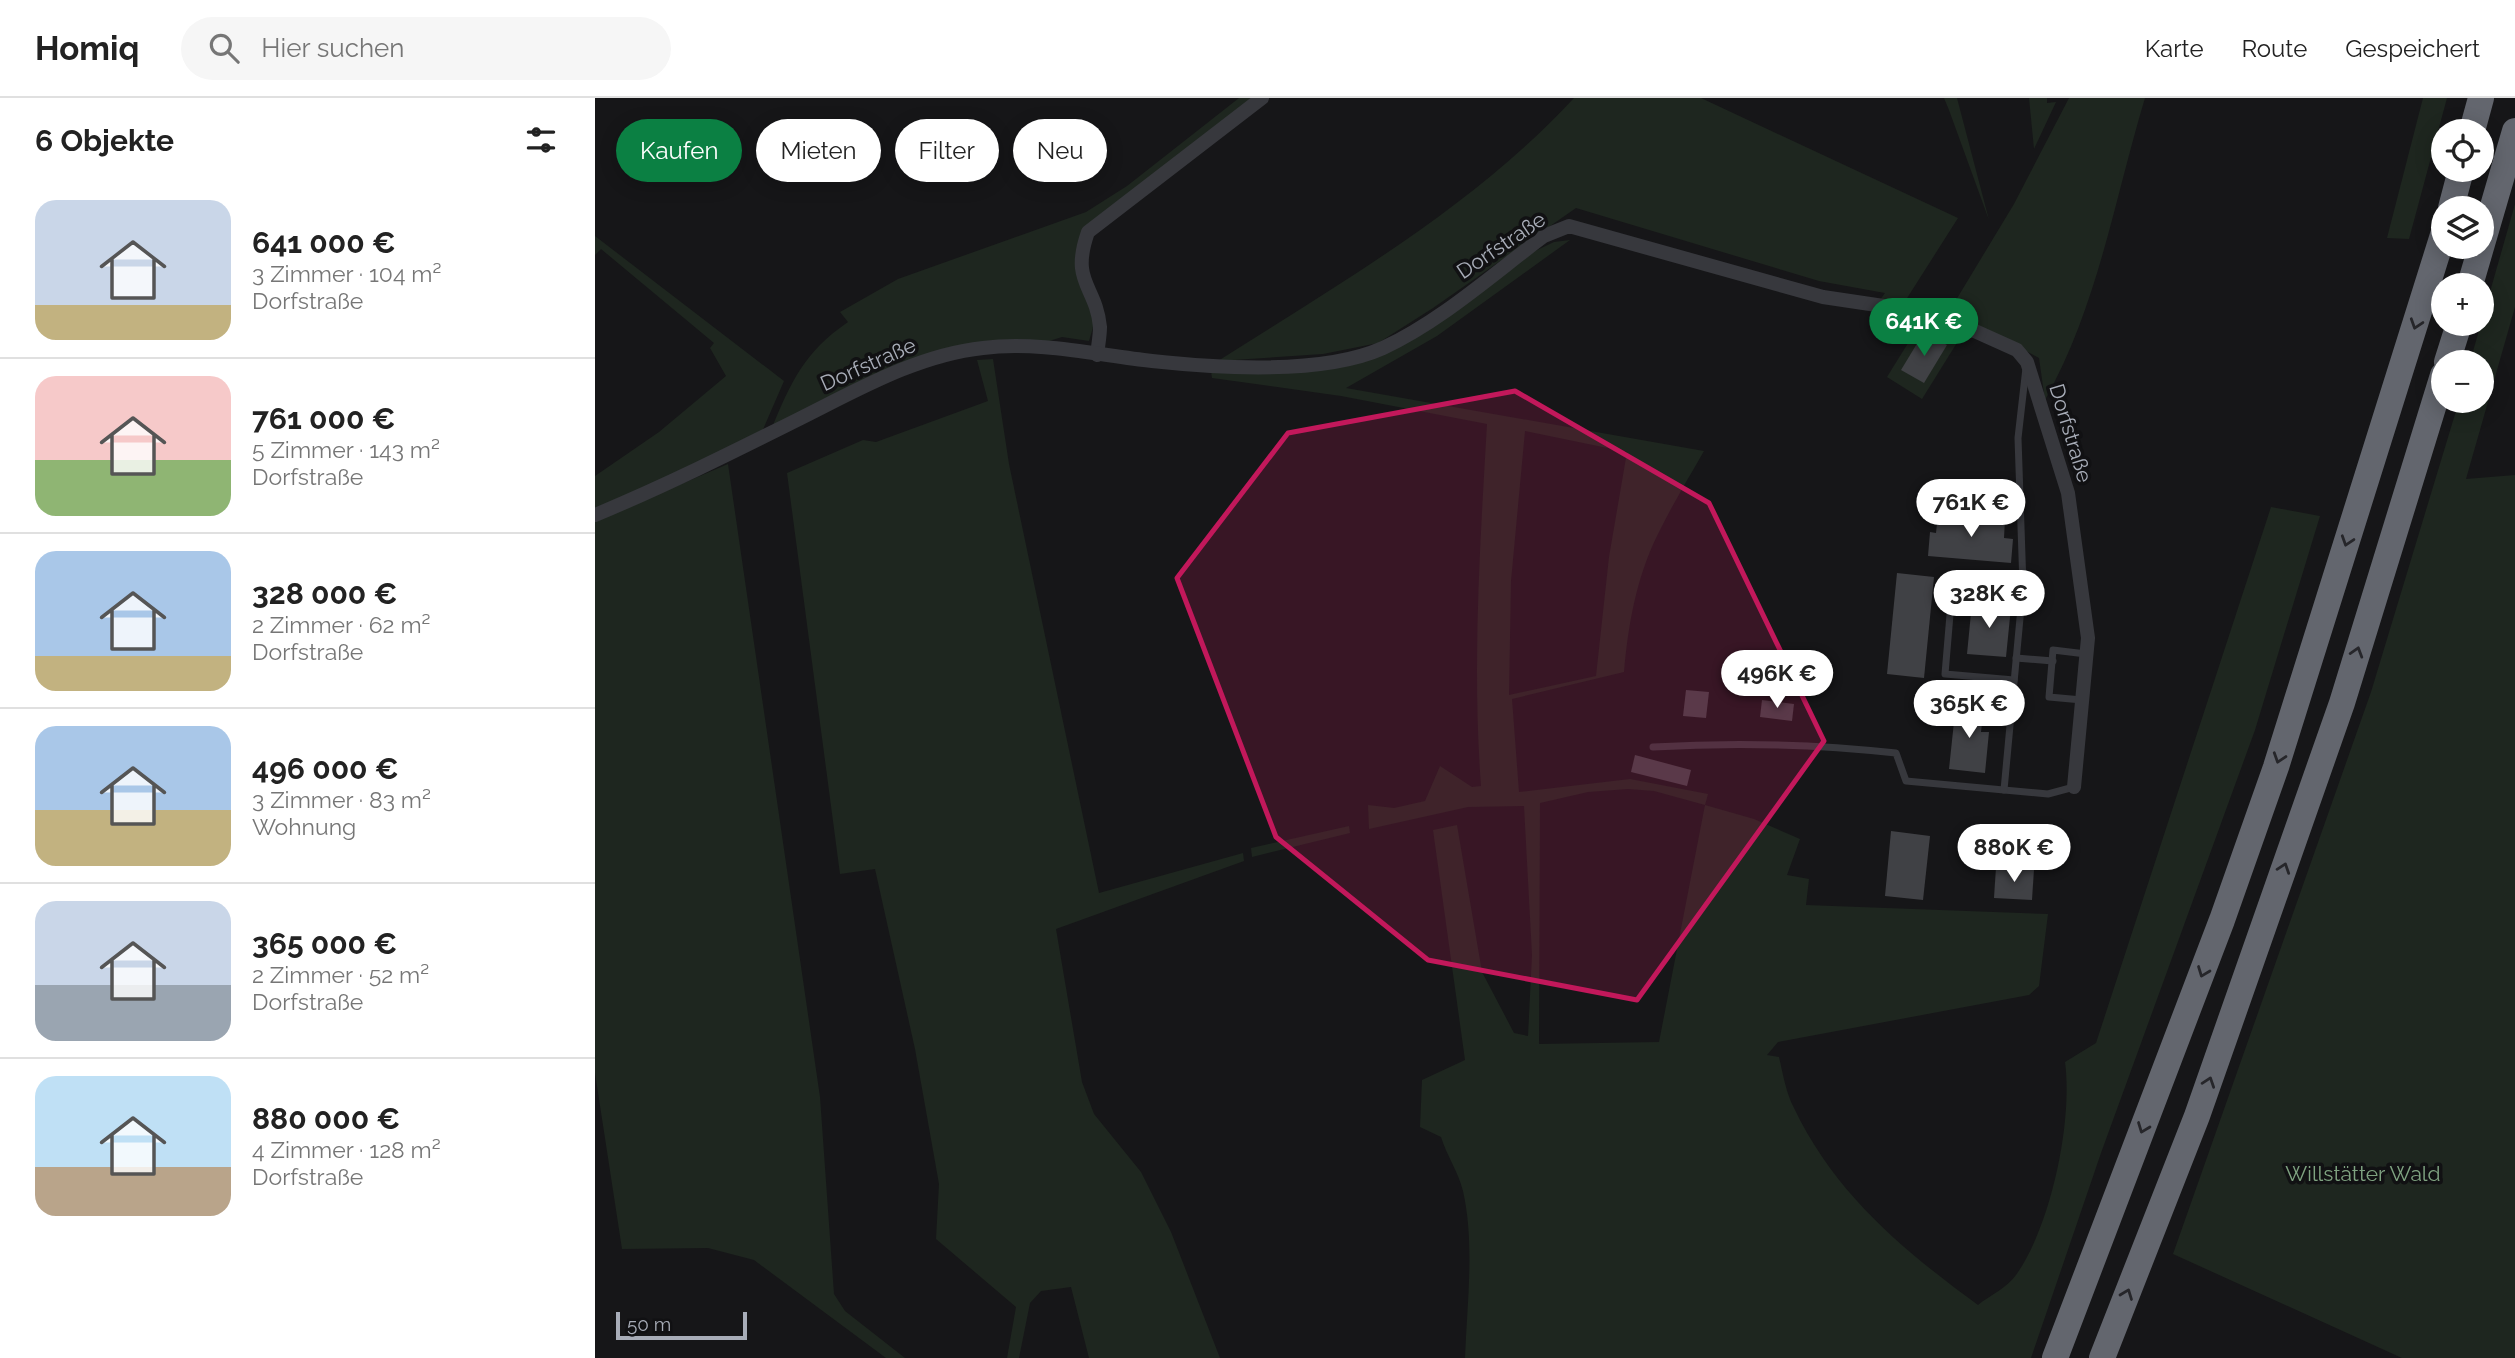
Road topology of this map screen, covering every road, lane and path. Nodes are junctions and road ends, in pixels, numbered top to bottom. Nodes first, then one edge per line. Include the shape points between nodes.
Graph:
1 (1262, 98) edge
2 (2481, 98) edge
3 (2475, 119) edge
4 (2515, 131) edge
5 (2435, 259) edge
6 (2474, 273) edge
7 (1097, 355) junction
8 (2027, 362) junction
9 (2431, 413) edge
10 (595, 515) edge
11 (2023, 586) junction
12 (2087, 654) junction
13 (2016, 658) junction
14 (2053, 661) junction
15 (2014, 680) junction
16 (2082, 700) junction
17 (1653, 747) dead end
18 (2074, 787) joint
19 (2004, 790) junction
20 (2056, 1358) edge
21 (2102, 1358) edge

1 - 7 street via 1088,232 1080,255 1100,326
2 - 3 highway
4 - 6 highway
5 -> 20 highway via 2276,767 2223,920
7 - 8 street, Dorfstraße via 1249,367 1381,349 1414,331 1544,236 1569,226 1823,297 1937,314 2017,350
7 - 10 street, Dorfstraße via 1045,348 984,348 923,361 661,488
8 - 11 lane via 2018,438
8 - 12 street, Dorfstraße via 2068,494
21 -> 9 highway via 2197,1116 2342,703
11 - 13 lane
11 - 15 lane via 1954,579 1947,647 1945,674
12 - 14 lane via 2053,650
12 - 16 street, Dorfstraße
13 - 14 lane
13 - 15 lane
14 - 16 lane via 2049,697
15 - 19 lane
16 - 18 street, Dorfstraße
17 - 19 lane via 1823,745 1896,753 1906,781
18 - 19 lane via 2048,794

